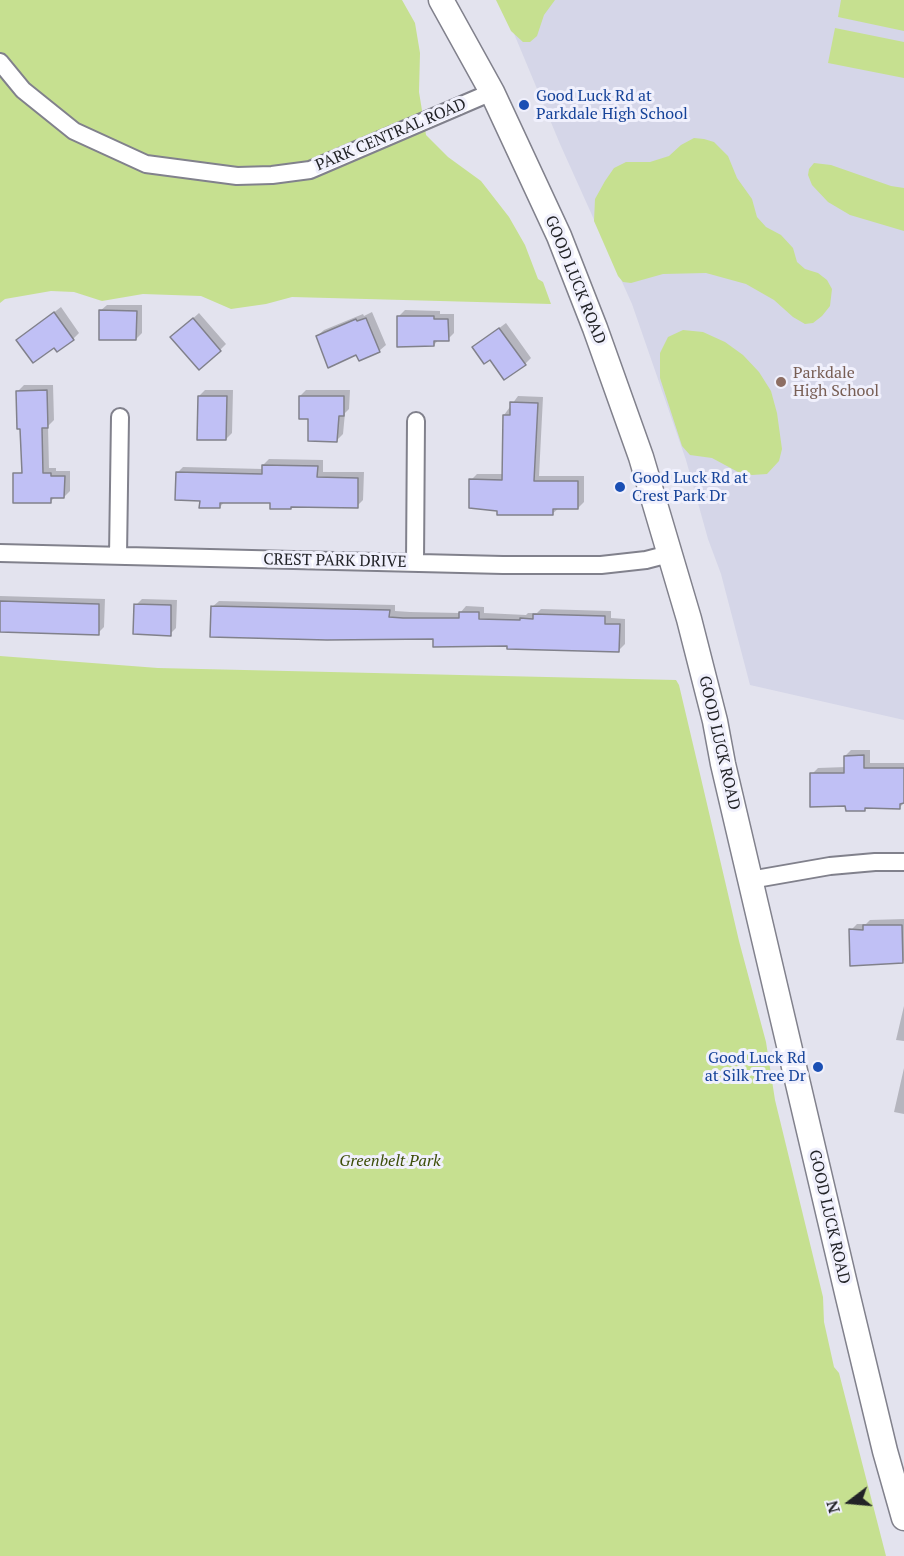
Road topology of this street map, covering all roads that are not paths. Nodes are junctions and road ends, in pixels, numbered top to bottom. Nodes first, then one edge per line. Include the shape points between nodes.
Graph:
1 (441, 0) edge
2 (0, 62) edge
3 (492, 92) junction
4 (120, 417) dead end
5 (416, 421) dead end
6 (0, 553) edge
7 (669, 554) junction
8 (118, 556) junction
9 (415, 563) junction
10 (904, 862) edge
11 (750, 880) junction
12 (904, 1518) edge

1 - 3 main road, GOOD LUCK ROAD
2 - 3 street, PARK CENTRAL ROAD via 23,90 74,131 146,164 237,176 310,170
3 - 7 main road, GOOD LUCK ROAD via 559,236 595,328 641,457
4 - 8 street
5 - 9 street
6 - 8 street, CREST PARK DRIVE
7 - 9 street, CREST PARK DRIVE via 601,566
7 - 11 main road, GOOD LUCK ROAD via 715,721
8 - 9 street, CREST PARK DRIVE
10 - 11 street via 830,866
11 - 12 main road, GOOD LUCK ROAD

